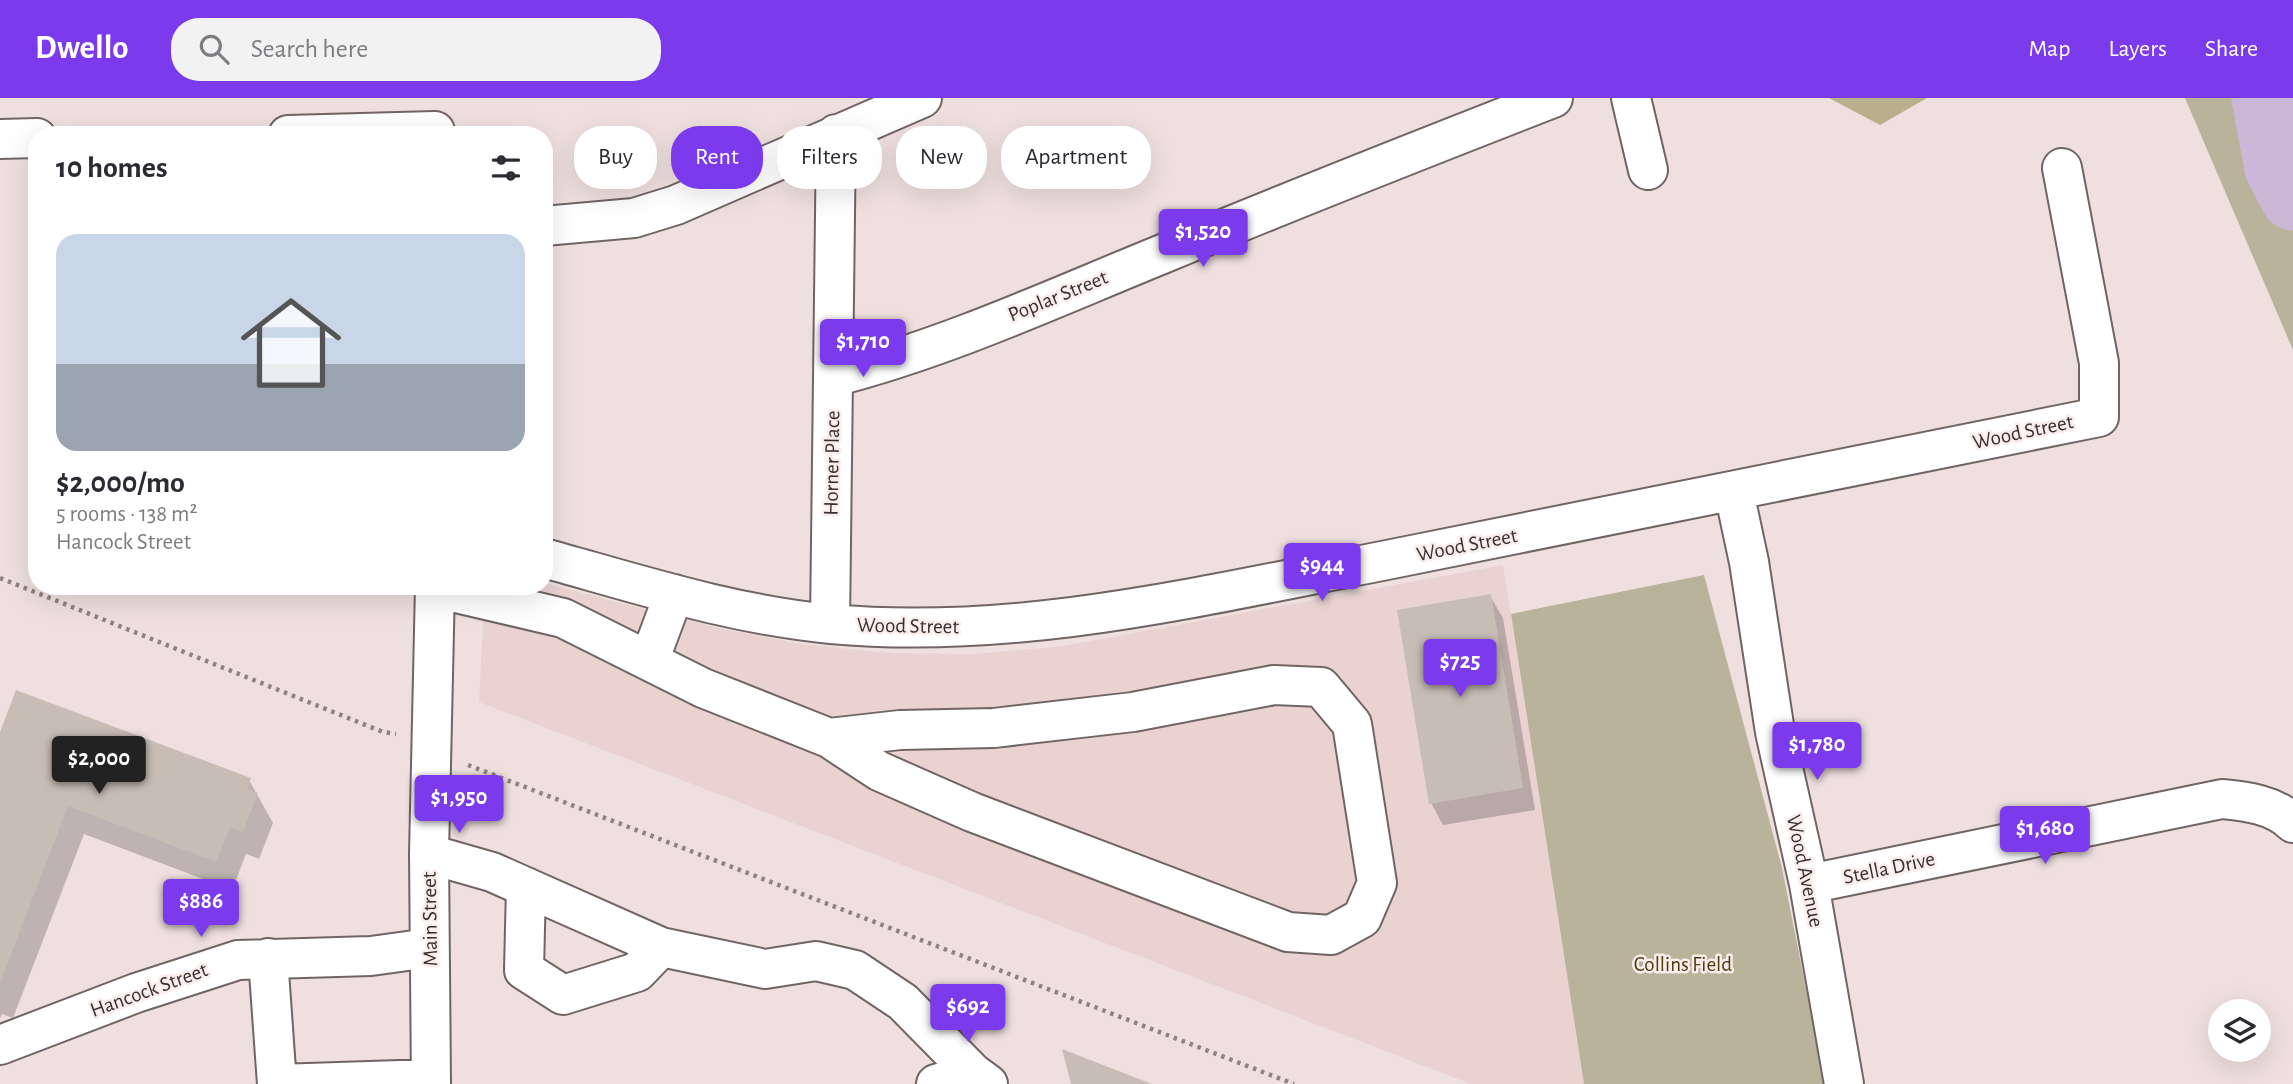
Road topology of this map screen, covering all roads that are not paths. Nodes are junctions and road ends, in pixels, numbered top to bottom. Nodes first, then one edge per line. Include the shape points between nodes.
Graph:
1 (922, 98) edge
2 (1553, 98) edge
3 (1631, 98) edge
4 (435, 121) edge
5 (382, 126) edge
6 (855, 126) edge
7 (28, 138) edge
8 (0, 139) edge
9 (777, 160) edge
10 (2062, 168) dead end
11 (1648, 170) dead end
12 (835, 189) edge
13 (553, 225) edge
14 (833, 377) junction
15 (1734, 492) junction
16 (553, 560) edge
17 (674, 594) junction
18 (435, 595) edge
19 (468, 595) edge
20 (830, 624) junction
21 (649, 661) junction
22 (829, 738) junction
23 (2293, 823) edge
24 (429, 854) junction
25 (1809, 884) junction
26 (526, 887) junction
27 (661, 947) junction
28 (429, 948) junction
29 (268, 958) junction
30 (0, 1045) edge
31 (980, 1079) edge
32 (431, 1082) edge
33 (936, 1084) edge
34 (1844, 1084) edge

1 - 6 street
2 - 14 street, Poplar Street via 963,336
3 - 11 street
4 - 5 street
7 - 8 street
9 - 13 street via 676,205 634,218
10 - 15 street, Wood Street via 2099,363 2099,417
12 - 14 street, Horner Place
14 - 20 street, Horner Place
15 - 20 street, Wood Street via 1083,617 971,627
15 - 25 street, Wood Avenue via 1775,732
16 - 17 street, Wood Street
17 - 20 street, Wood Street
17 - 21 street
18 - 24 street, Main Street
19 - 21 street via 563,618
21 - 22 street via 703,688
22 - 22 street via 900,730 994,728 1133,712 1274,685 1321,687 1352,724 1377,883 1362,918 1331,935 1288,932 972,812 879,771
23 - 25 street, Stella Drive via 2248,801 2222,799
24 - 26 street
24 - 28 street, Main Street
25 - 34 street, Wood Avenue
26 - 27 street
26 - 27 street via 524,970 563,995 637,972
27 - 31 street via 765,968 816,961 855,970 903,1002
28 - 29 street, Hancock Street via 371,956
28 - 32 street, Main Street
29 - 30 street, Hancock Street via 214,966
29 - 32 street via 277,1084
31 - 33 street

